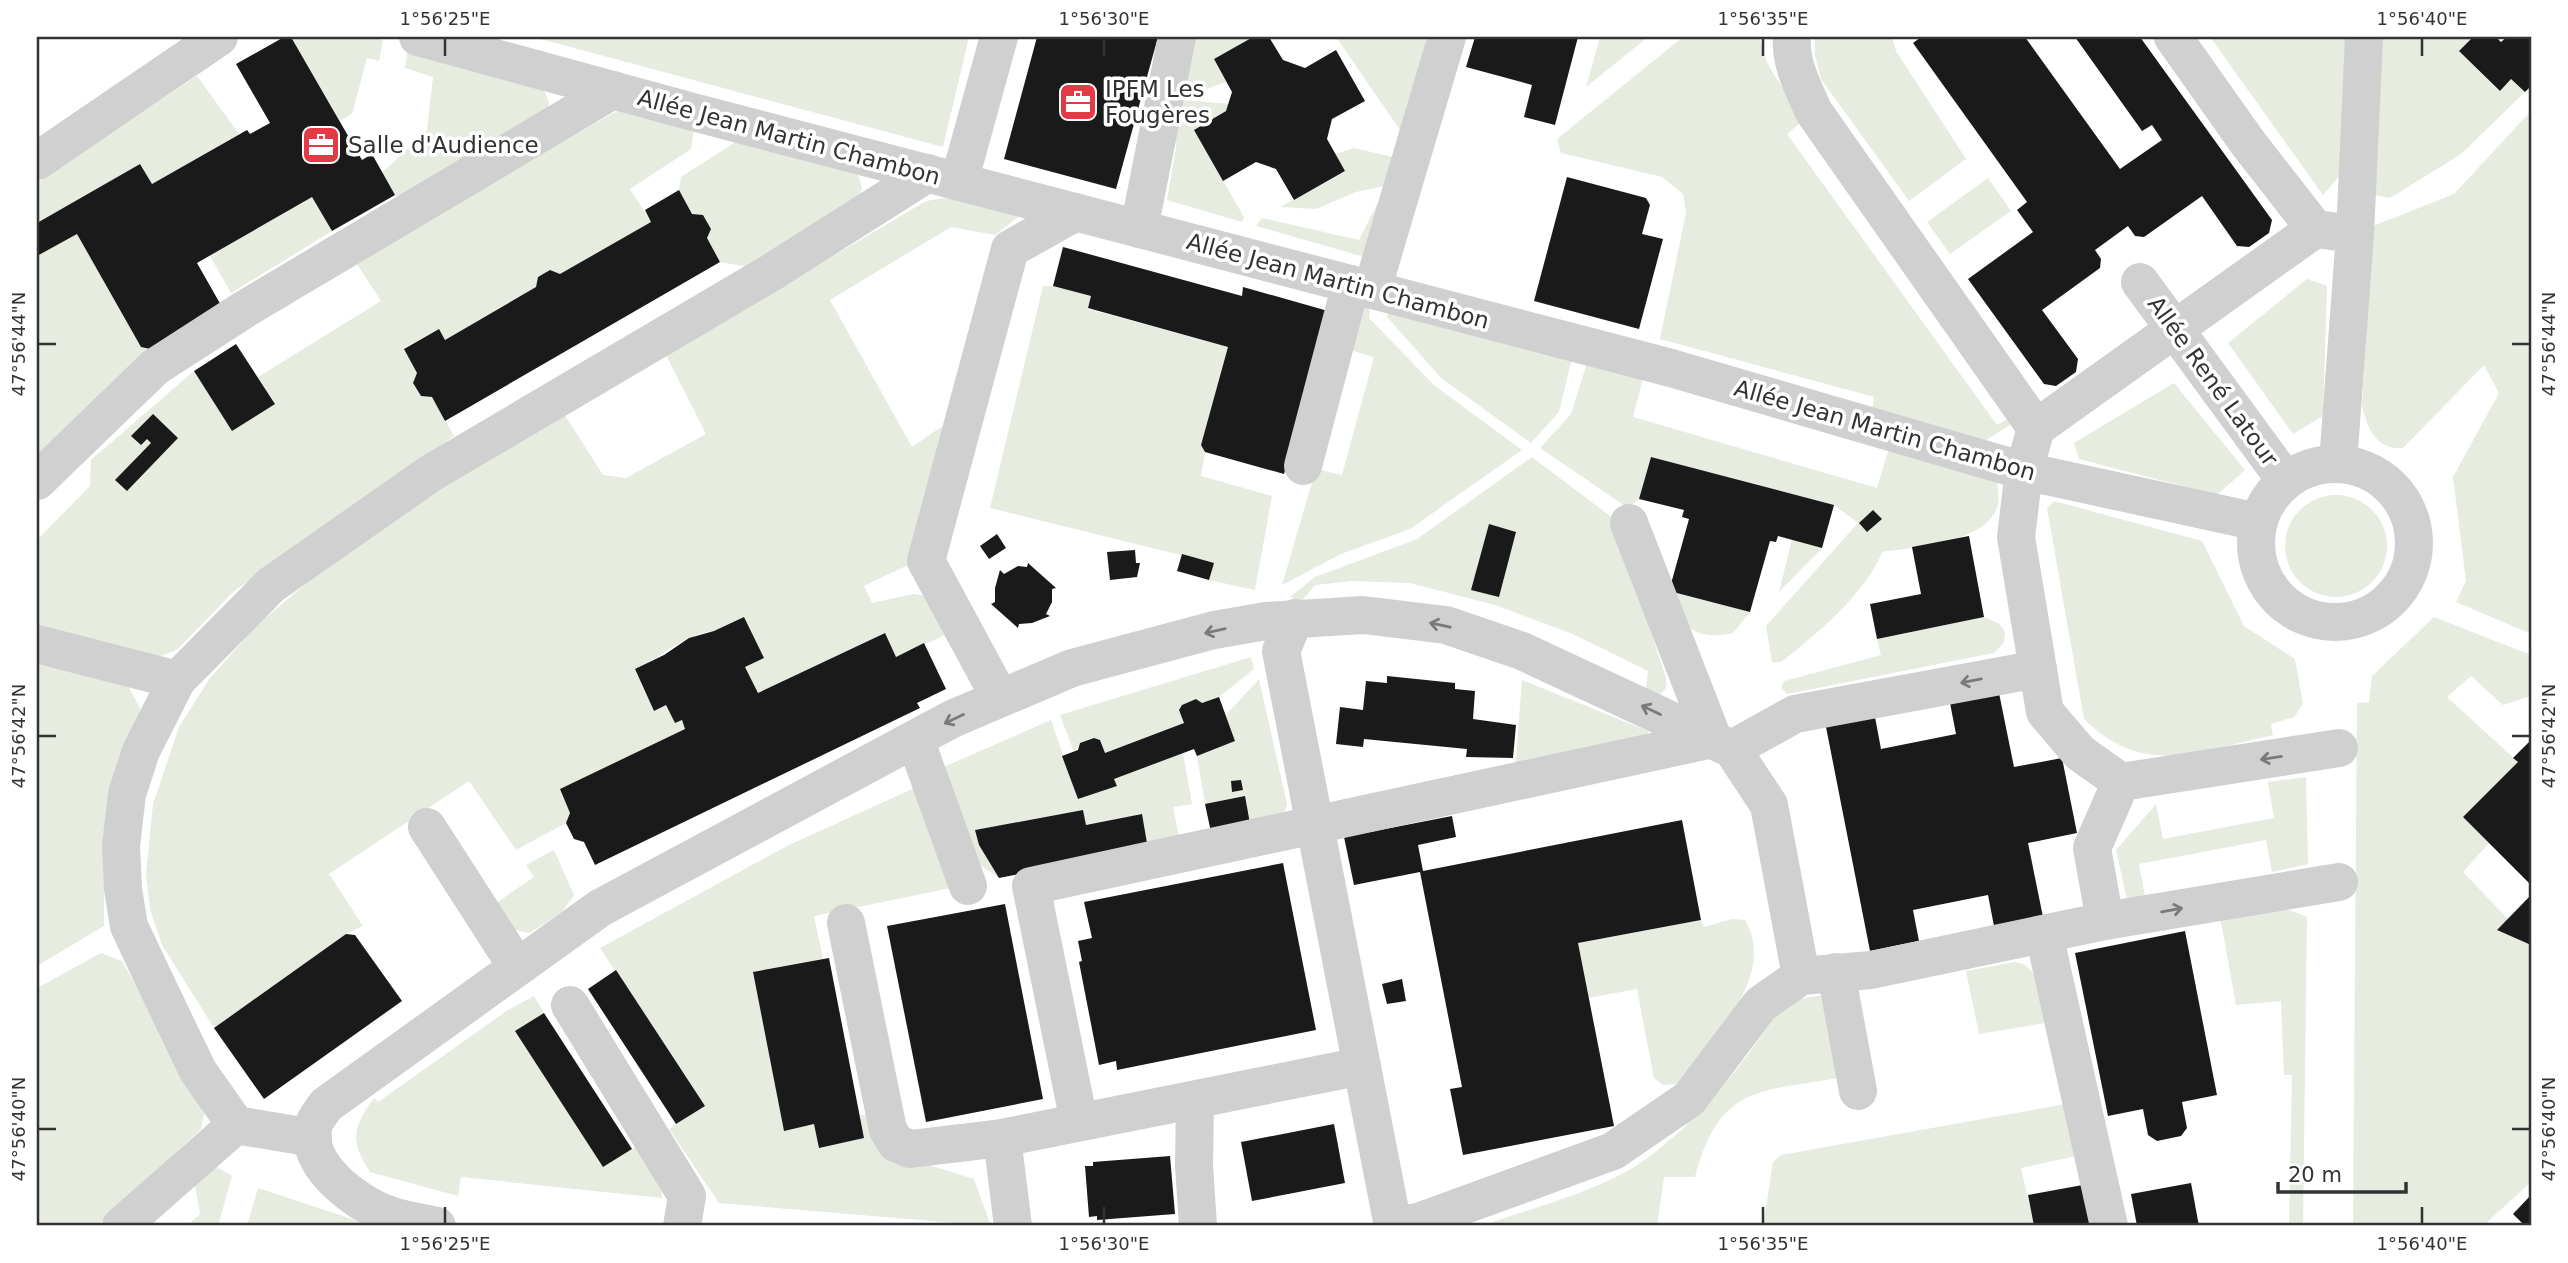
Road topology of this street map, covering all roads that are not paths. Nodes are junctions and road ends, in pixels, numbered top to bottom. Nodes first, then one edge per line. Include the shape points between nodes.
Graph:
1 (219, 37) edge
2 (418, 37) edge
3 (999, 37) edge
4 (1177, 37) edge
5 (1447, 37) edge
6 (1792, 37) edge
7 (2172, 37) edge
8 (2364, 37) edge
9 (613, 90) junction
10 (37, 161) edge
11 (944, 178) junction
12 (1076, 212) junction
13 (1139, 229) junction
14 (2315, 229) junction
15 (2355, 233) junction
16 (2140, 282) dead end
17 (1362, 287) junction
18 (2174, 328) junction
19 (2036, 428) junction
20 (2338, 463) junction
21 (1303, 466) dead end
22 (2024, 471) junction
23 (37, 481) edge
24 (2286, 481) junction
25 (2258, 522) junction
26 (1629, 523) dead end
27 (1295, 618) junction
28 (37, 643) edge
29 (2038, 669) junction
30 (177, 680) junction
31 (1000, 698) junction
32 (915, 738) junction
33 (1722, 744) junction
34 (2339, 748) dead end
35 (2121, 782) junction
36 (1315, 824) junction
37 (427, 827) dead end
38 (2339, 882) dead end
39 (968, 886) dead end
40 (2105, 922) junction
41 (846, 923) dead end
42 (2044, 934) junction
43 (517, 967) junction
44 (1818, 974) junction
45 (570, 1005) dead end
46 (1362, 1066) junction
47 (1858, 1091) dead end
48 (1195, 1102) junction
49 (1079, 1122) junction
50 (236, 1125) junction
51 (313, 1138) junction
52 (1002, 1138) junction
53 (121, 1226) edge
54 (437, 1226) edge
55 (682, 1226) edge
56 (1013, 1226) edge
57 (1198, 1226) edge
58 (1394, 1226) edge
59 (2109, 1226) edge

1 - 10 street
2 - 9 street, Allée Jean Martin Chambon
3 - 11 street
4 - 13 street
5 - 17 street
6 - 19 street via 1797,74 1814,112
7 - 14 street
8 - 15 street
9 - 11 street, Allée Jean Martin Chambon
9 - 23 street via 155,367
11 - 12 street, Allée Jean Martin Chambon
11 - 30 street via 772,272 431,473 271,584
12 - 13 street, Allée Jean Martin Chambon
12 - 31 street via 1010,249 926,561
13 - 17 street, Allée Jean Martin Chambon
14 - 15 street
14 - 18 street
15 - 20 street
16 - 18 street, Allée René Latour
17 - 21 street
17 - 22 street, Allée Jean Martin Chambon via 1671,368
18 - 19 street
18 - 24 street, Allée René Latour
19 - 22 street
20 - 24 street via 2312,467
20 - 25 street via 2377,475 2392,488 2406,506 2413,528 2408,574 2396,594 2378,609 2357,619 2333,622 2288,607 2271,590 2260,569 2255,546
22 - 25 street, Allée Jean Martin Chambon
22 - 29 street via 2016,537
24 - 25 street via 2269,498
26 - 33 street
27 -> 31 street via 1214,631 1072,668
33 -> 27 street via 1522,651 1446,625 1363,615
27 - 36 street via 1281,651
28 - 30 street
29 -> 33 street via 1795,714
29 - 35 street via 2045,712 2080,753
30 - 50 street via 141,751 127,794 121,846 123,889 129,926 198,1070
31 -> 32 street
32 - 39 street
32 - 43 street via 600,908
33 - 36 street
33 - 44 street via 1769,805
34 -> 35 street
35 - 40 street via 2092,848
36 - 46 street
36 - 49 street via 1031,886
37 - 43 street
40 -> 38 street
40 - 42 street
41 - 52 street via 888,1130 896,1143 910,1149
42 - 44 street via 1871,970
42 - 59 street
43 - 51 street via 326,1105 314,1124
44 - 47 street
44 - 58 street via 1761,1004 1689,1100 1613,1151 1418,1222
45 - 55 street via 687,1196
46 - 48 street
46 - 58 street
48 - 49 street
48 - 57 street
49 - 52 street
50 - 51 street
50 - 53 street
51 - 54 street via 322,1164 355,1199 385,1214
52 - 56 street

